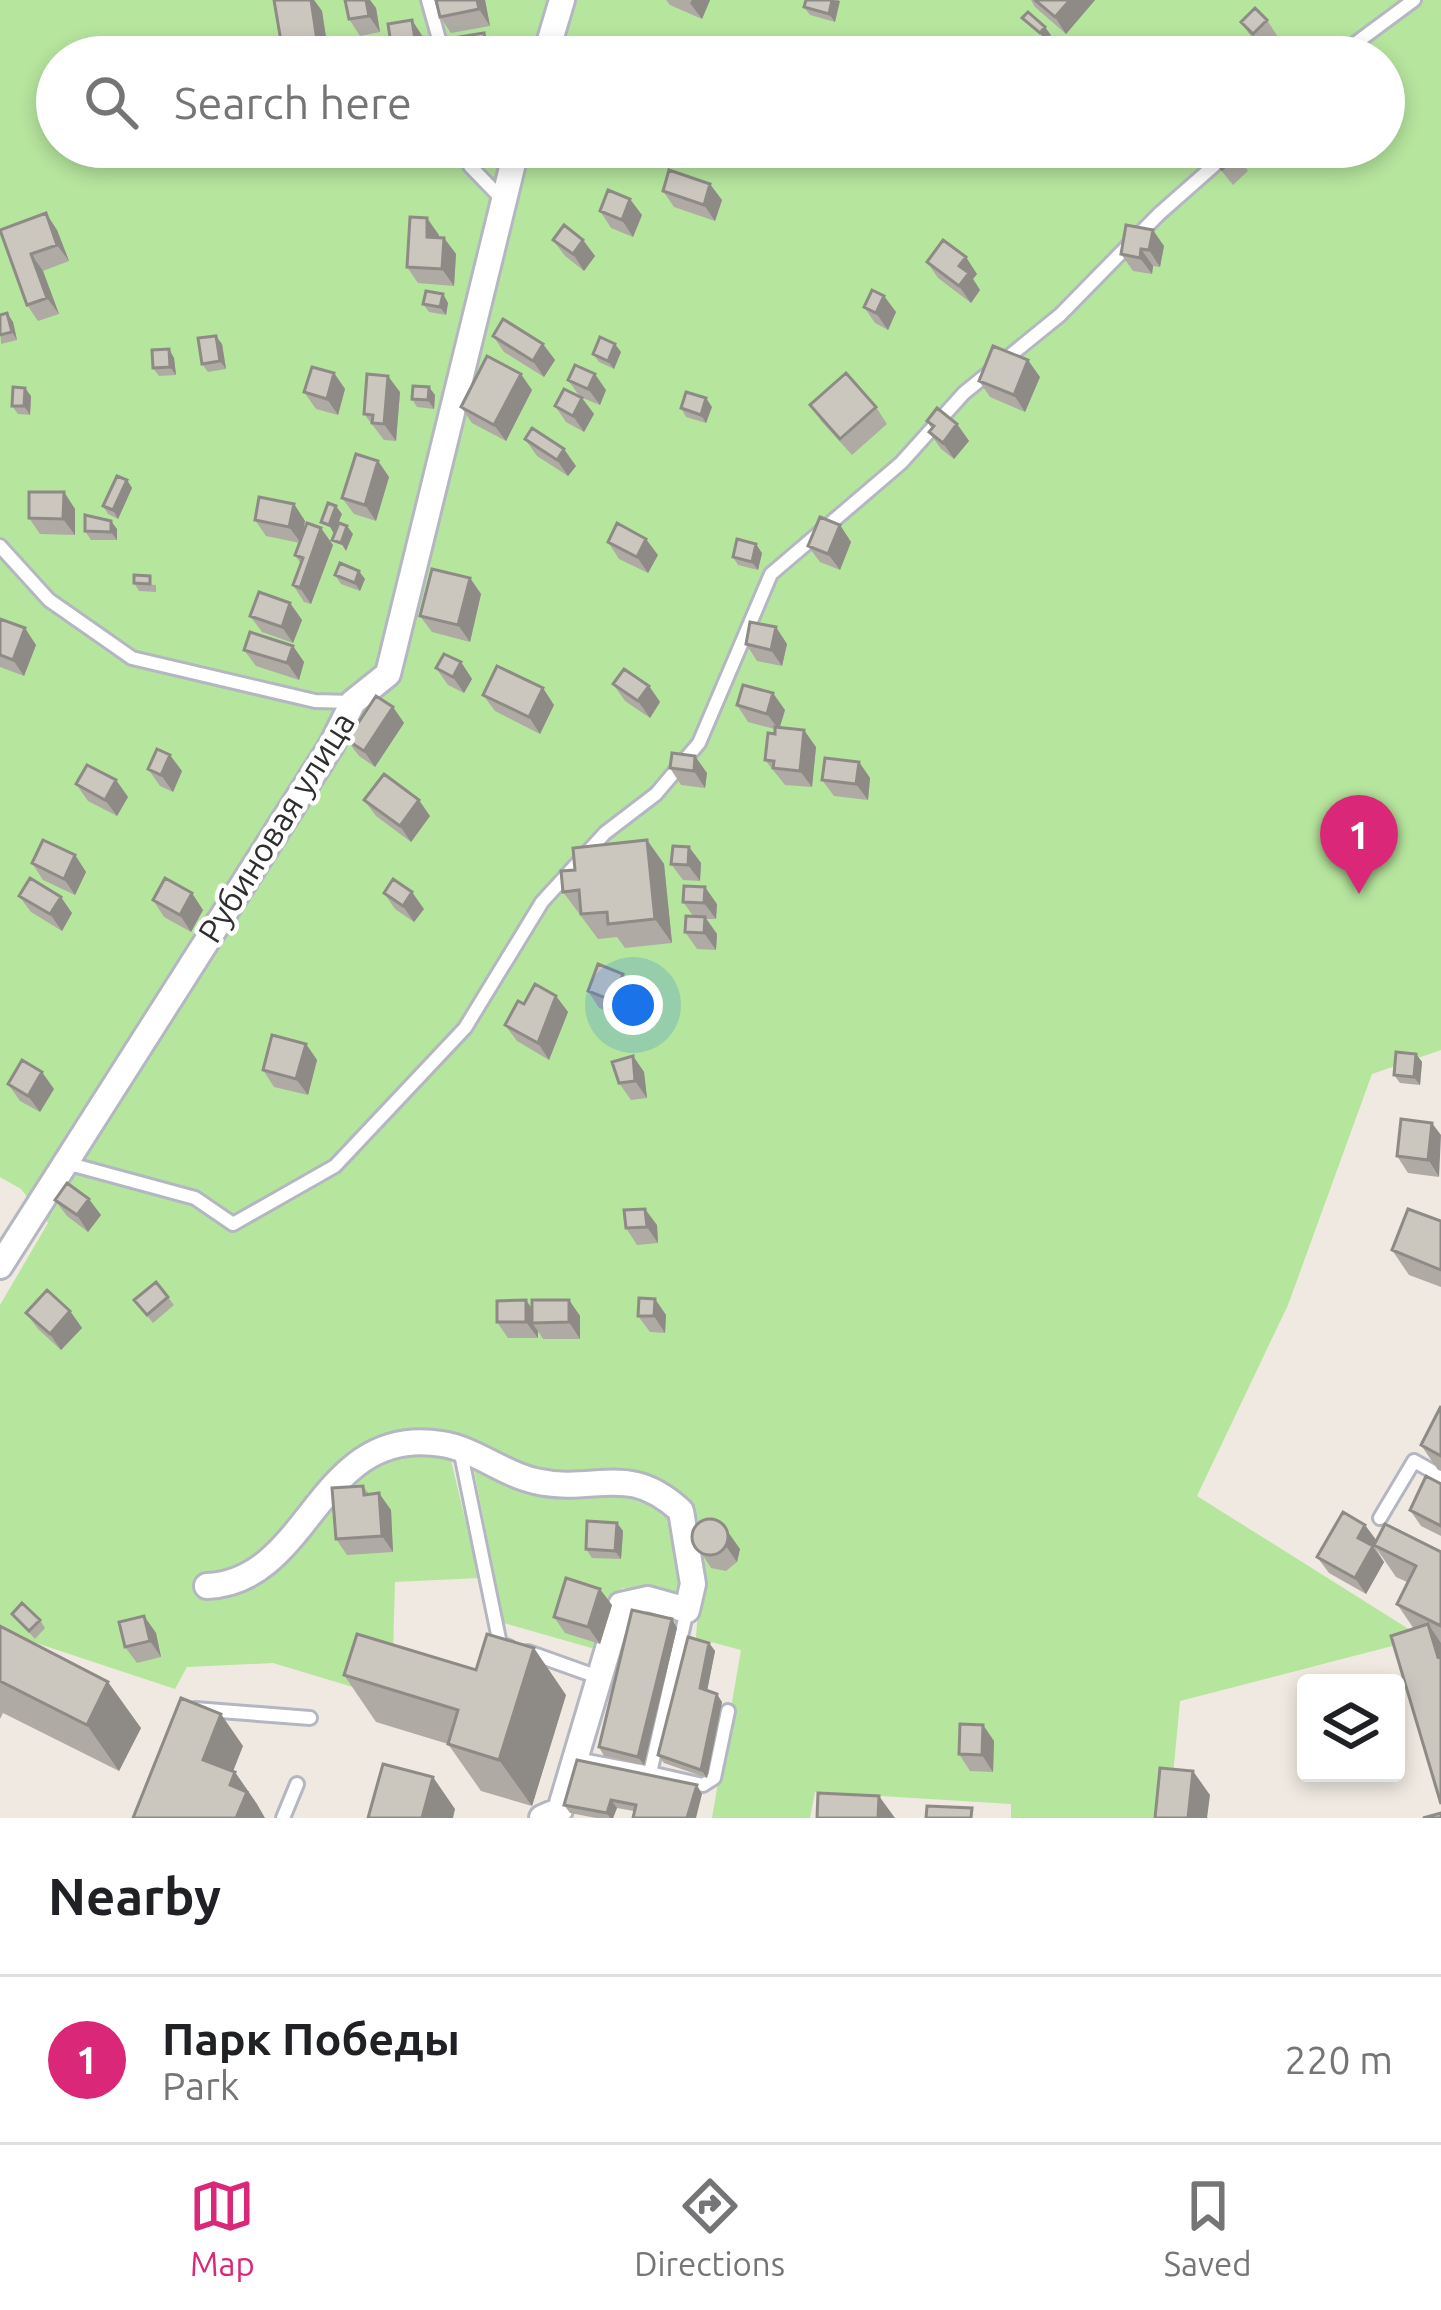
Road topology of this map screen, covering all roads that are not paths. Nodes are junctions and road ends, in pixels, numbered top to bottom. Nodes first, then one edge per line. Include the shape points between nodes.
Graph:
1 (428, 0) edge
2 (562, 0) edge
3 (1414, 0) edge
4 (438, 36) edge
5 (551, 36) edge
6 (1365, 36) edge
7 (472, 168) edge
8 (510, 168) edge
9 (1211, 168) edge
10 (501, 198) junction
11 (0, 546) edge
12 (353, 702) junction
13 (65, 1162) junction
14 (0, 1266) edge
15 (460, 1448) junction
16 (1441, 1475) edge
17 (1380, 1518) dead end
18 (207, 1586) dead end
19 (687, 1610) junction
20 (598, 1677) junction
21 (728, 1711) dead end
22 (310, 1718) dead end
23 (183, 1731) edge
24 (576, 1760) junction
25 (650, 1773) junction
26 (297, 1784) dead end
27 (283, 1818) edge
28 (542, 1818) edge

1 - 4 lane
2 - 5 street
3 - 6 lane
7 - 10 lane
8 - 10 street, Рубиновая улица
9 - 13 lane via 1060,315 964,393 901,463 771,574 699,743 542,902 465,1028 334,1166 233,1223 195,1198
10 - 12 street, Рубиновая улица via 388,674
11 - 12 lane via 49,600 132,658 315,701
12 - 13 street, Рубиновая улица
13 - 14 street, Рубиновая улица
15 - 18 street via 437,1442 370,1451 248,1581
15 - 19 street via 537,1482 648,1484 681,1510 693,1584
15 - 20 lane via 500,1644
16 - 17 lane via 1414,1461
19 - 20 street via 648,1599 621,1605
19 - 25 lane
20 - 24 street
21 - 25 lane via 714,1778 703,1784
22 - 23 lane via 191,1709
24 - 25 lane
24 - 28 street via 560,1810
26 - 27 lane

